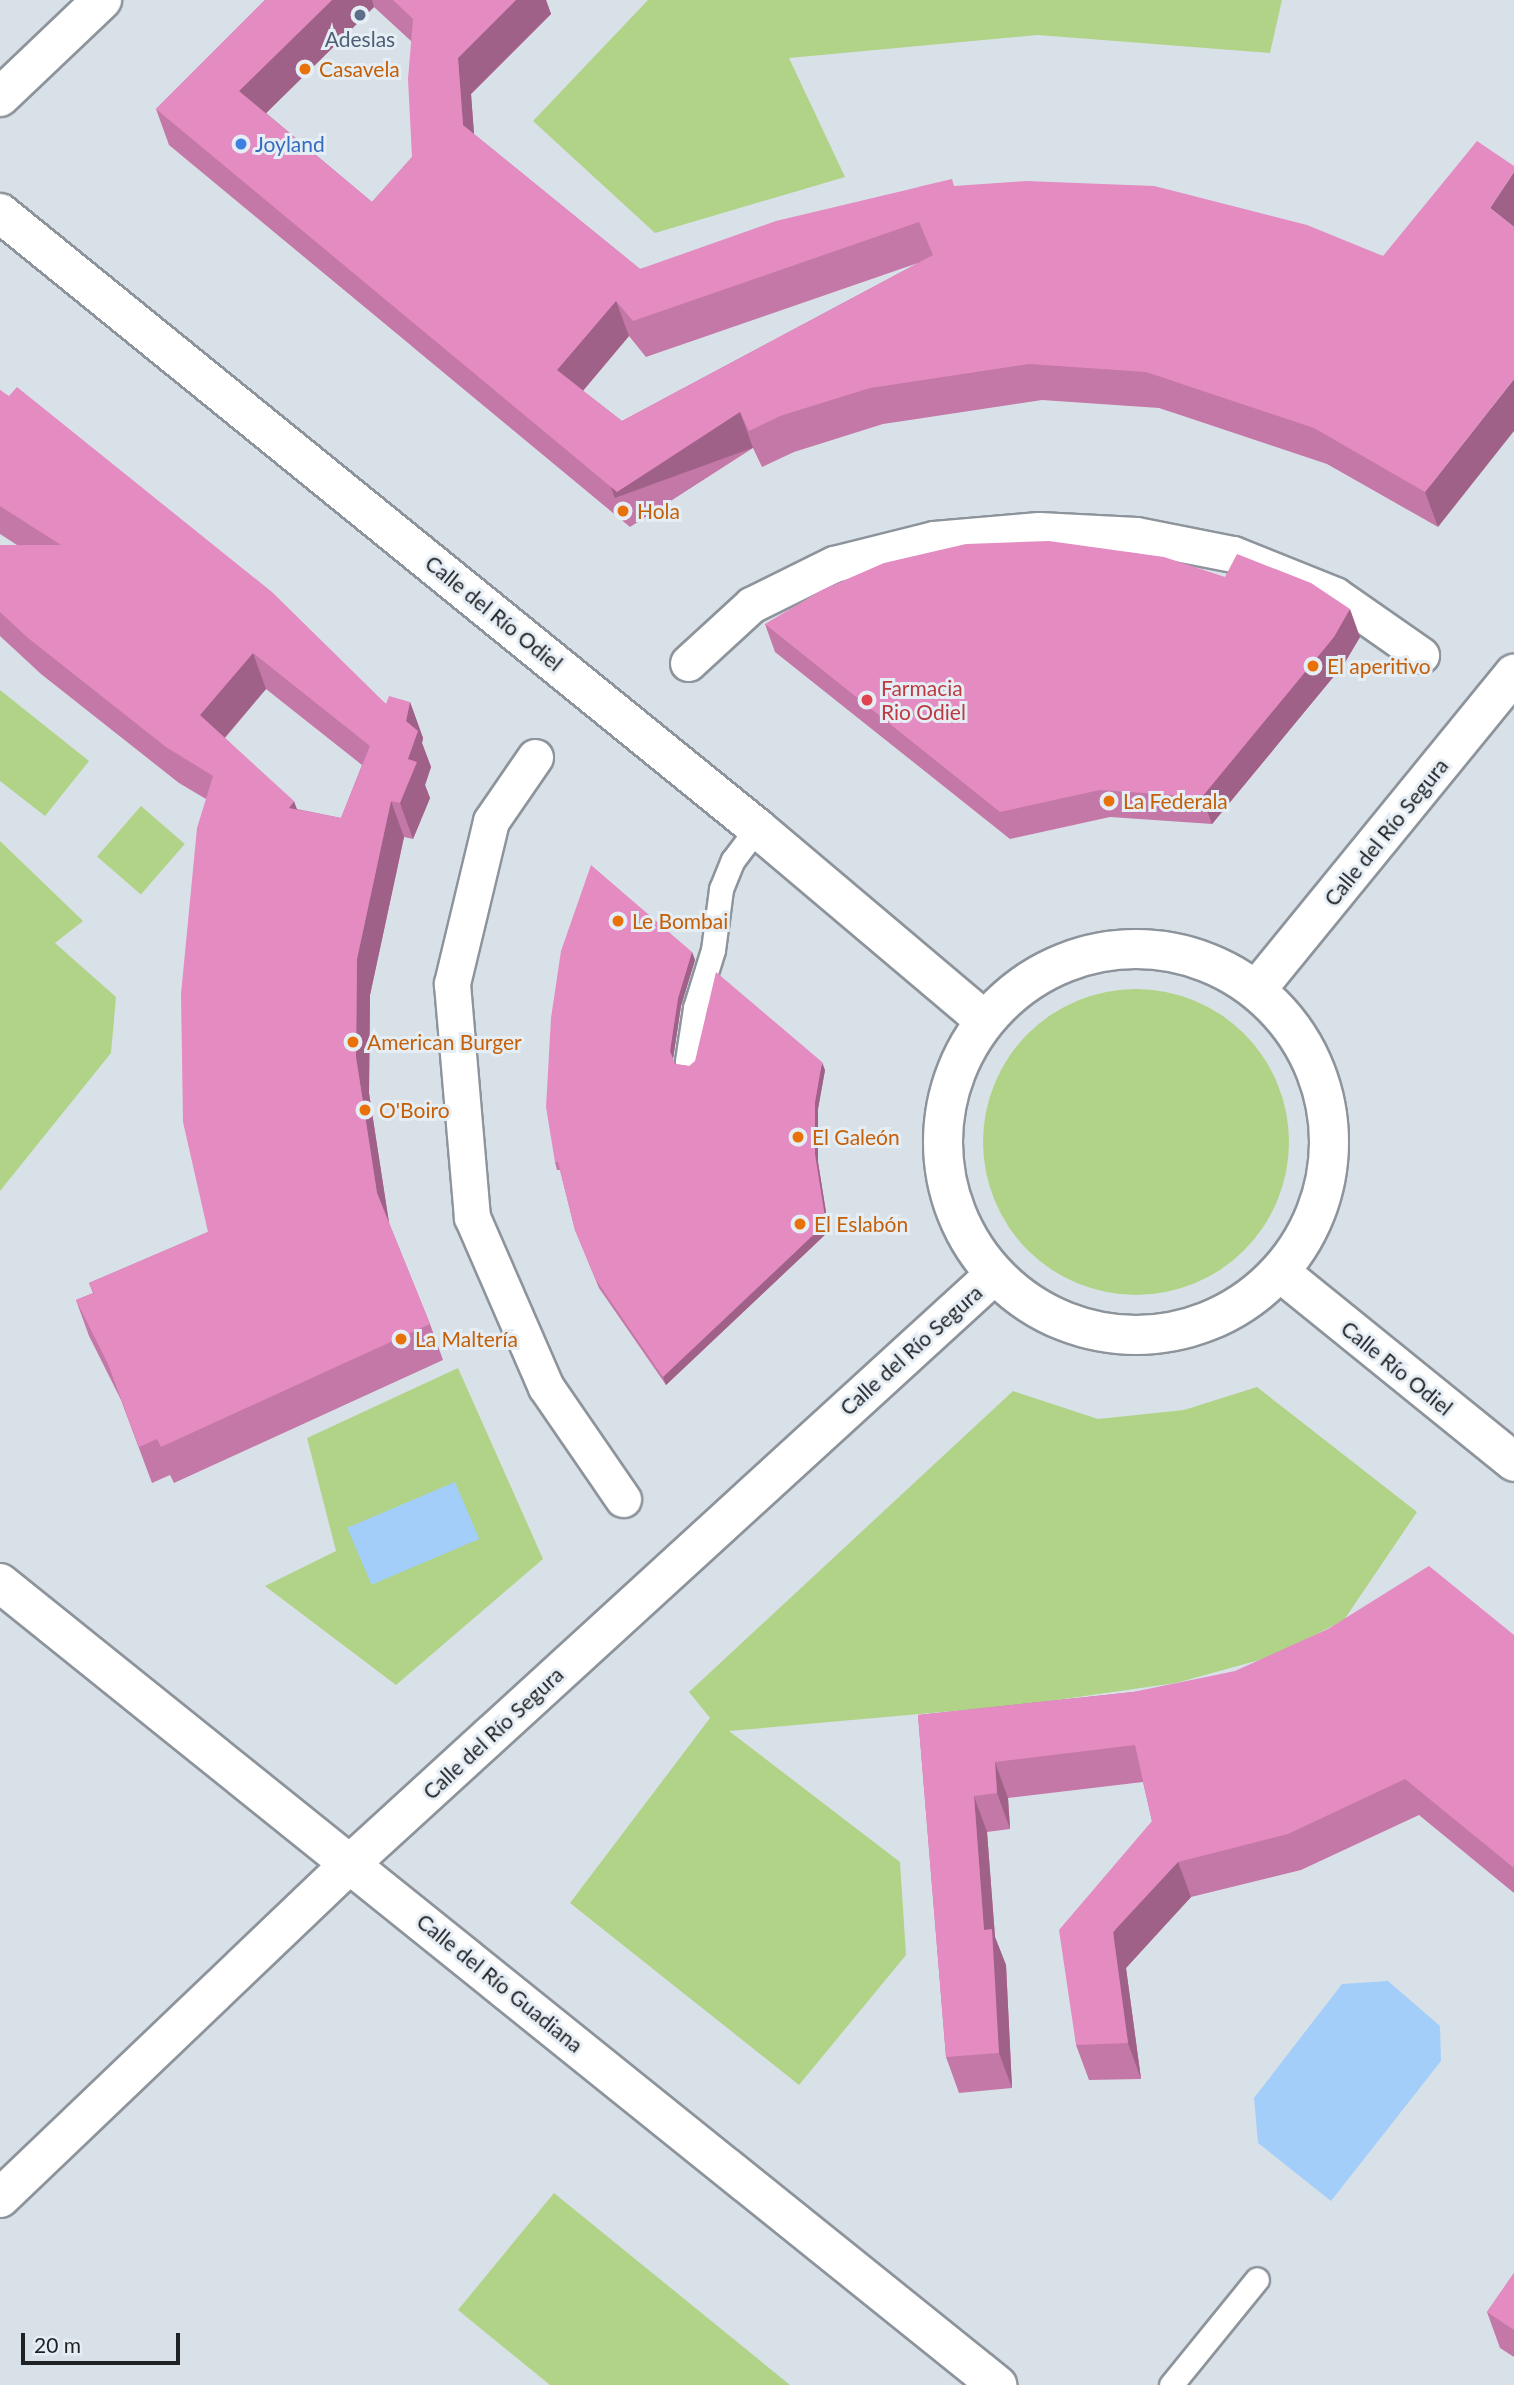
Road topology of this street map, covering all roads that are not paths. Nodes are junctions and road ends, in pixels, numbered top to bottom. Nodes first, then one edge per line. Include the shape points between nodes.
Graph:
1 (102, 0) edge
2 (0, 97) edge
3 (0, 213) edge
4 (1421, 655) dead end
5 (688, 663) dead end
6 (1514, 674) edge
7 (535, 757) dead end
8 (757, 828) junction
9 (1257, 989) junction
10 (984, 1020) junction
11 (687, 1060) dead end
12 (1281, 1273) junction
13 (993, 1276) junction
14 (1514, 1462) edge
15 (624, 1499) dead end
16 (0, 1583) edge
17 (351, 1863) junction
18 (0, 2198) edge
19 (1257, 2279) dead end
20 (997, 2385) edge
21 (1171, 2385) edge

1 - 2 street
3 - 8 street, Calle del Río Odiel
4 - 5 street via 1335,595 1233,554 1136,535 1039,530 934,539 834,564 751,605
6 - 9 street, Calle del Río Segura
7 - 15 street via 491,821 452,984 472,1217 546,1388
8 - 10 street, Calle del Río Odiel
8 - 11 lane via 733,860 721,889 713,950 695,1008
9 - 10 street via 1219,965 1149,948 1087,953 1032,977
9 - 12 street via 1299,1034 1327,1102 1329,1170 1317,1215
10 - 13 street via 953,1073 941,1125 951,1205
12 - 13 street via 1231,1313 1176,1332 1102,1334 1036,1309
12 - 14 street, Calle Río Odiel
13 - 17 street, Calle del Río Segura
16 - 17 street, Calle del Río Guadiana
17 - 18 street, Calle del Río Segura
17 - 20 street, Calle del Río Guadiana
19 - 21 lane

